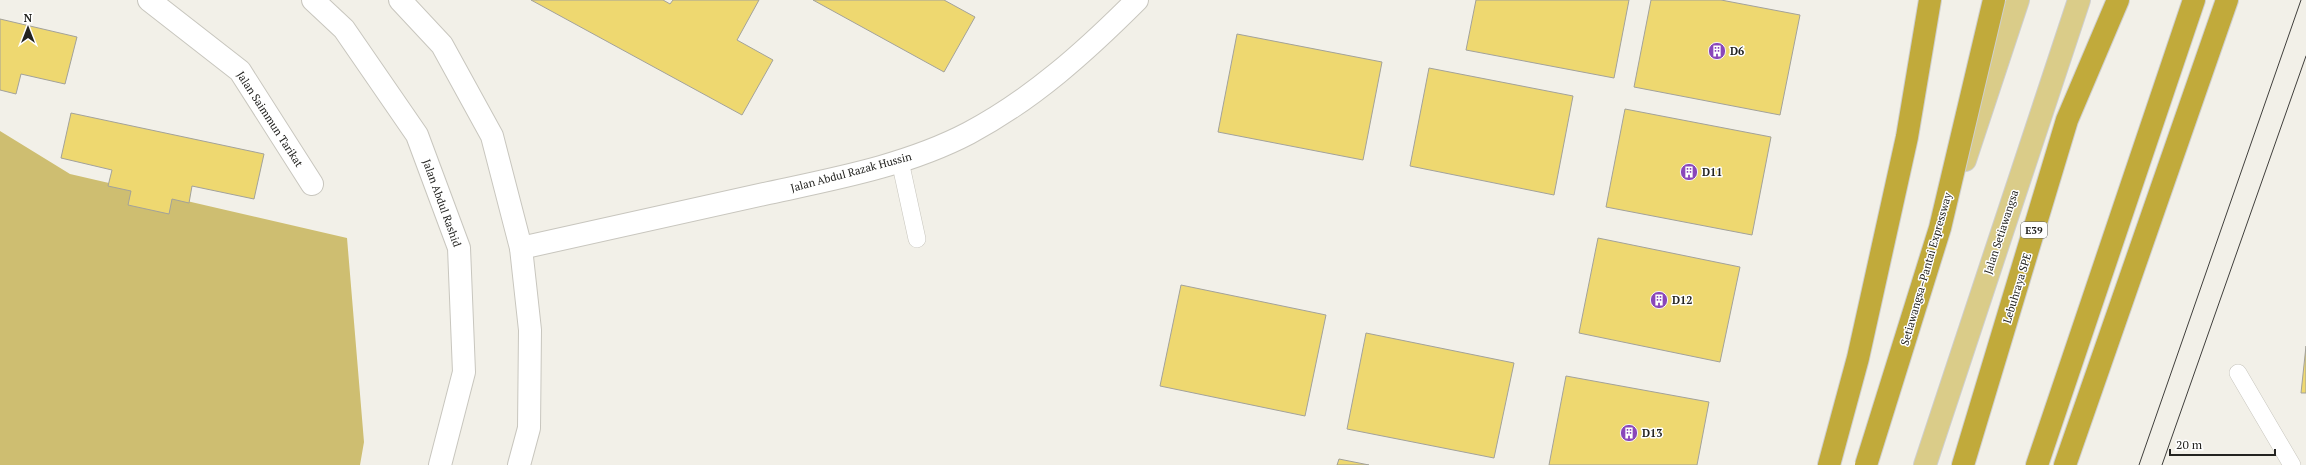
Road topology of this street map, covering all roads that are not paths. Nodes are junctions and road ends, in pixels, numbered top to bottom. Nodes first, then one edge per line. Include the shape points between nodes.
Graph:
1 (148, 0) edge
2 (314, 0) edge
3 (400, 0) edge
4 (1137, 0) edge
5 (1930, 0) edge
6 (1994, 0) edge
7 (2018, 0) edge
8 (2079, 0) edge
9 (2118, 0) edge
10 (2194, 0) edge
11 (2227, 0) edge
12 (2239, 0) edge
13 (2201, 76) junction
14 (900, 161) junction
15 (312, 184) dead end
16 (917, 239) dead end
17 (520, 248) junction
18 (2238, 373) dead end
19 (440, 465) edge
20 (519, 465) edge
21 (1829, 465) edge
22 (1865, 465) edge
23 (1925, 465) edge
24 (1963, 465) edge
25 (2037, 465) edge
26 (2065, 465) edge
27 (2292, 465) edge

1 - 15 street, Jalan Saimmun Tarikat via 240,71
2 - 19 street, Jalan Abdul Rashid via 344,29 417,135 459,248 464,372
3 - 17 street via 442,46 492,136
4 - 14 street, Jalan Abdul Razak Hussin via 1086,50 1043,86 1003,114 968,133
5 - 21 highway via 1907,138 1858,358
6 - 22 highway, Setiawangsa–Pantai Expressway, bridge via 1940,228
7 - 22 main road
8 - 23 main road, Jalan Setiawangsa
9 - 24 highway, Lebuhraya SPE / E39 via 2068,120
10 - 25 highway
11 - 13 highway
12 - 13 highway
13 - 26 highway
14 - 16 lane
14 - 17 street, Jalan Abdul Razak Hussin via 846,176
17 - 20 street via 530,330 529,428
18 - 27 lane

